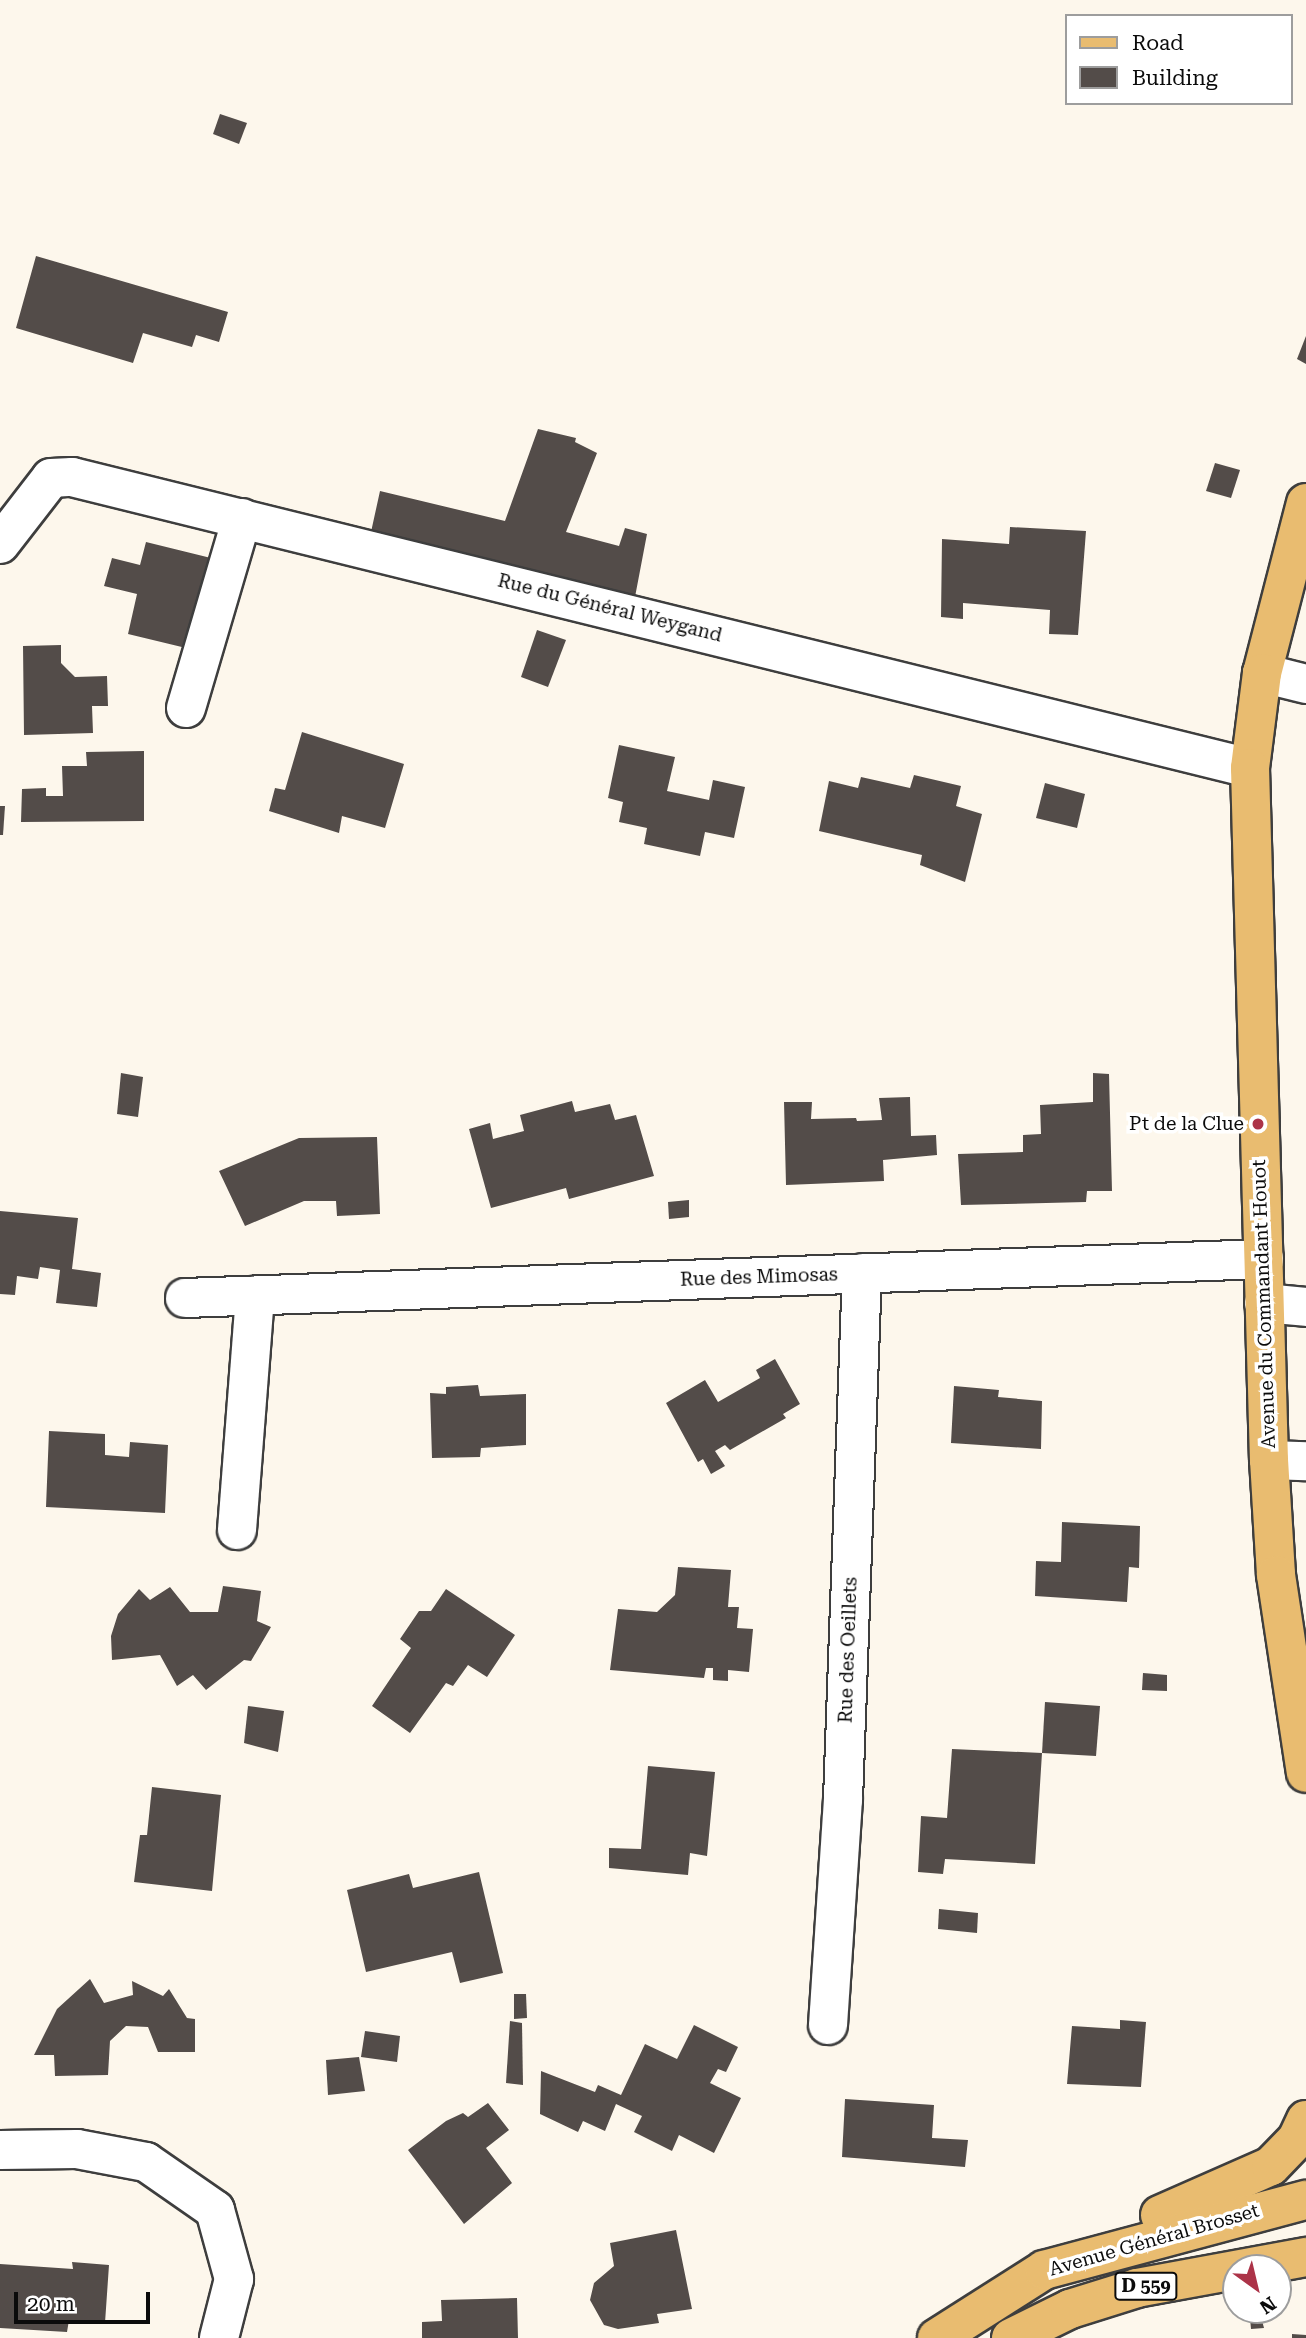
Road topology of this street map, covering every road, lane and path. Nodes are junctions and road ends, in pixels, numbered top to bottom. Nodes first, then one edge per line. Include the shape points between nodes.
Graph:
1 (1306, 503) edge
2 (242, 518) junction
3 (0, 544) edge
4 (1262, 673) junction
5 (1306, 684) edge
6 (186, 708) dead end
7 (1250, 768) junction
8 (1264, 1259) junction
9 (862, 1273) junction
10 (255, 1296) junction
11 (185, 1298) dead end
12 (1264, 1303) junction
13 (1306, 1307) edge
14 (1269, 1460) junction
15 (1306, 1461) edge
16 (237, 1530) dead end
17 (1306, 1773) edge
18 (828, 2025) dead end
19 (1306, 2120) edge
20 (0, 2150) edge
21 (1306, 2200) edge
22 (1300, 2254) edge
23 (1044, 2270) junction
24 (219, 2338) edge
25 (937, 2338) edge
26 (1011, 2338) edge

1 - 4 main road, Avenue du Commandant Houot
2 - 3 street, Rue du Général Weygand via 59,475 42,487
2 - 6 street
2 - 7 street, Rue du Général Weygand
4 - 5 street
4 - 7 main road, Avenue du Commandant Houot
7 - 8 main road, Avenue du Commandant Houot
8 - 9 street, Rue des Mimosas
8 - 12 main road, Avenue du Commandant Houot
9 - 10 street, Rue des Mimosas
9 - 18 street, Rue des Oeillets via 843,1800
10 - 11 street, Rue des Mimosas
10 - 16 street
12 - 13 street
12 - 14 main road, Avenue du Commandant Houot
14 - 15 street
14 - 17 main road, Avenue du Commandant Houot via 1279,1600
19 - 23 main road via 1297,2139 1271,2166 1240,2183 1110,2234
20 - 24 street via 77,2148 146,2162 215,2210 234,2278
21 - 23 main road, Avenue Général Brosset / D 559
22 - 26 main road, D 559 via 1137,2288 1070,2309
23 - 25 main road, Avenue Général Brosset / D 559

